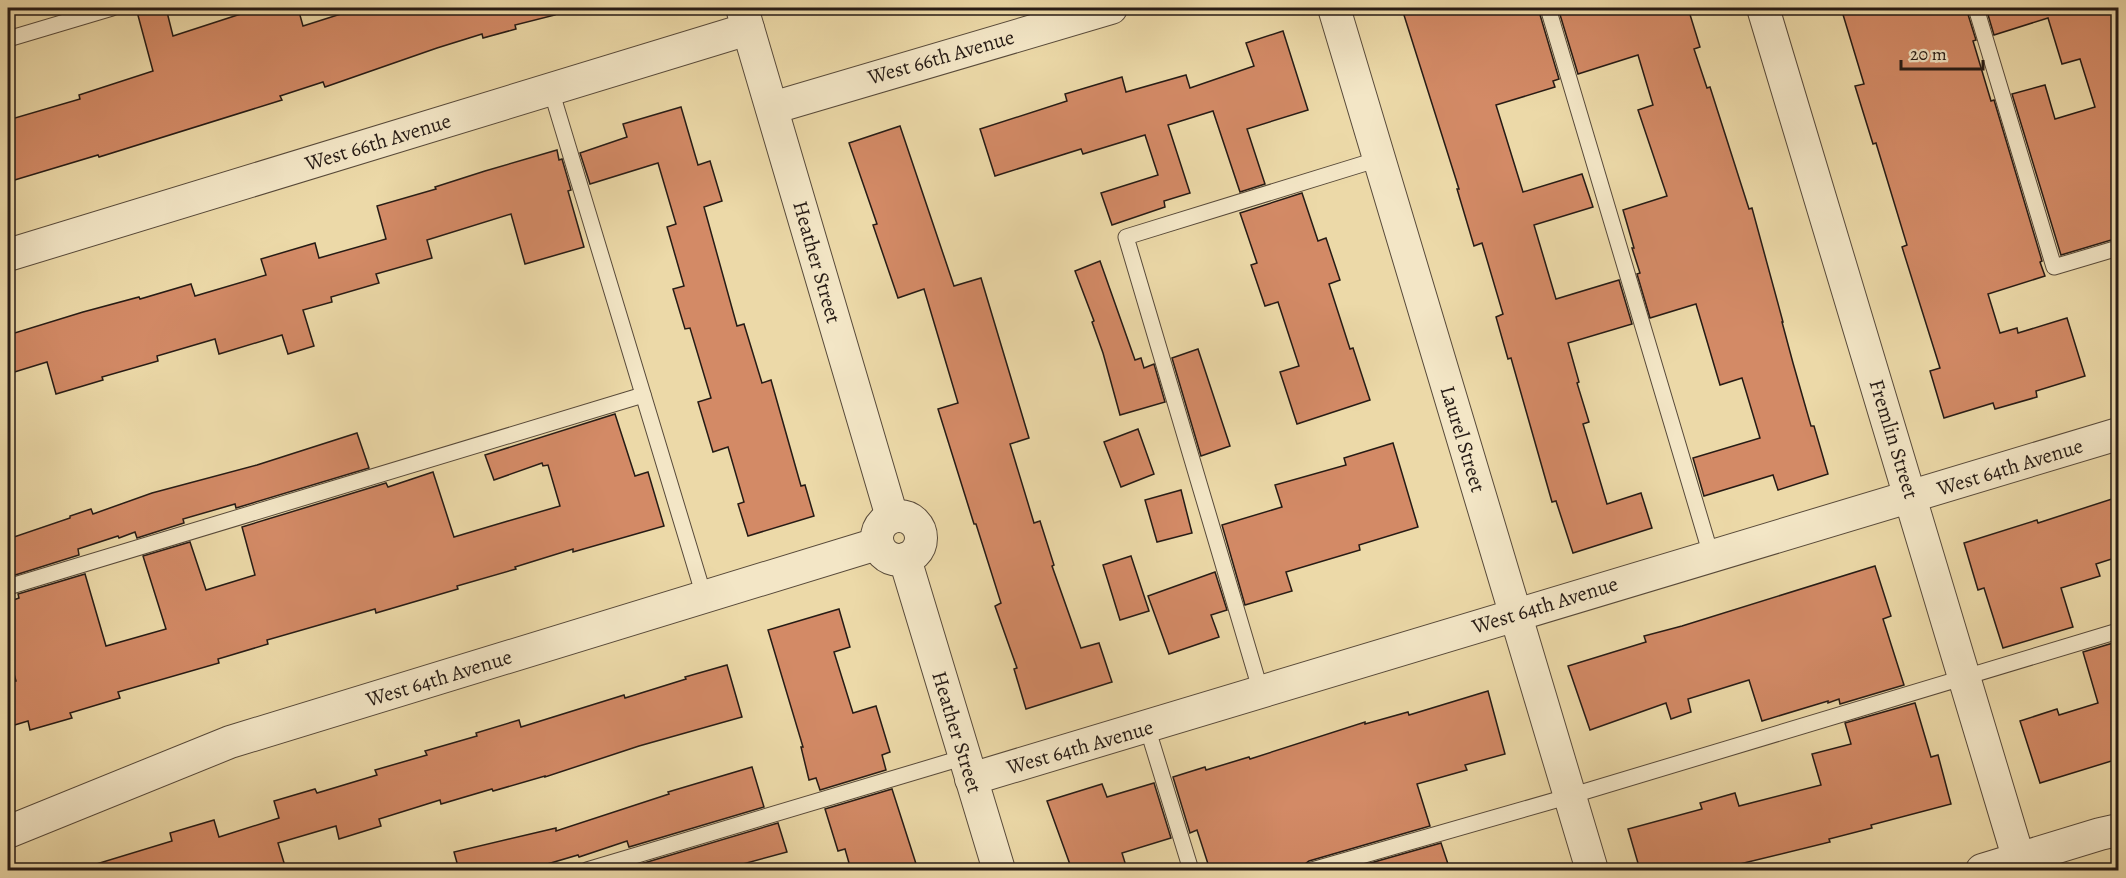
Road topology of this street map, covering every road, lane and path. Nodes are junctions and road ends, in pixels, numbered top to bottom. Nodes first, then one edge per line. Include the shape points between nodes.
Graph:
1 (112, 8) edge
2 (1111, 8) edge
3 (1334, 8) edge
4 (1548, 8) edge
5 (1763, 8) edge
6 (1976, 8) edge
7 (745, 18) edge
8 (8, 39) edge
9 (551, 90) junction
10 (772, 108) junction
11 (1379, 159) junction
12 (2118, 248) edge
13 (8, 255) edge
14 (643, 395) junction
15 (2118, 434) edge
16 (1911, 496) junction
17 (892, 517) junction
18 (877, 544) junction
19 (1711, 555) junction
20 (905, 559) junction
21 (8, 588) edge
22 (704, 596) junction
23 (1515, 614) junction
24 (2118, 631) edge
25 (1965, 676) junction
26 (1261, 692) junction
27 (1147, 727) junction
28 (968, 768) junction
29 (1570, 796) junction
30 (2118, 831) edge
31 (8, 832) edge
32 (2020, 865) edge
33 (587, 870) edge
34 (999, 870) edge
35 (1191, 870) edge
36 (1312, 870) edge
37 (1592, 870) edge
38 (1982, 870) edge

1 - 8 lane
2 - 10 street, West 66th Avenue
3 - 11 street, Laurel Street
4 - 19 lane
5 - 16 street, Fremlin Street
6 - 12 lane via 2054,267
7 - 9 street, West 66th Avenue
7 - 10 street, Heather Street
9 - 13 street, West 66th Avenue
9 - 14 lane
10 - 17 street, Heather Street
11 - 23 street, Laurel Street
11 - 26 lane via 1126,237
14 - 21 lane
14 - 22 lane
15 - 16 street, West 64th Avenue
16 - 19 street, West 64th Avenue
16 - 25 street, Fremlin Street
17 - 18 street via 881,524
17 - 20 street via 908,518 921,536 917,550
18 - 20 street via 891,559
18 - 22 street, West 64th Avenue
19 - 23 street, West 64th Avenue
20 - 28 street, Heather Street
22 - 31 street, West 64th Avenue via 230,742
23 - 26 street, West 64th Avenue
23 - 29 street, Laurel Street
24 - 25 lane
25 - 29 lane
25 - 32 street, Fremlin Street
26 - 27 street, West 64th Avenue
27 - 28 street, West 64th Avenue
27 - 35 lane
28 - 33 lane
28 - 34 street, Heather Street
29 - 36 lane
29 - 37 street, Laurel Street
30 - 32 street via 2100,834
32 - 38 street

